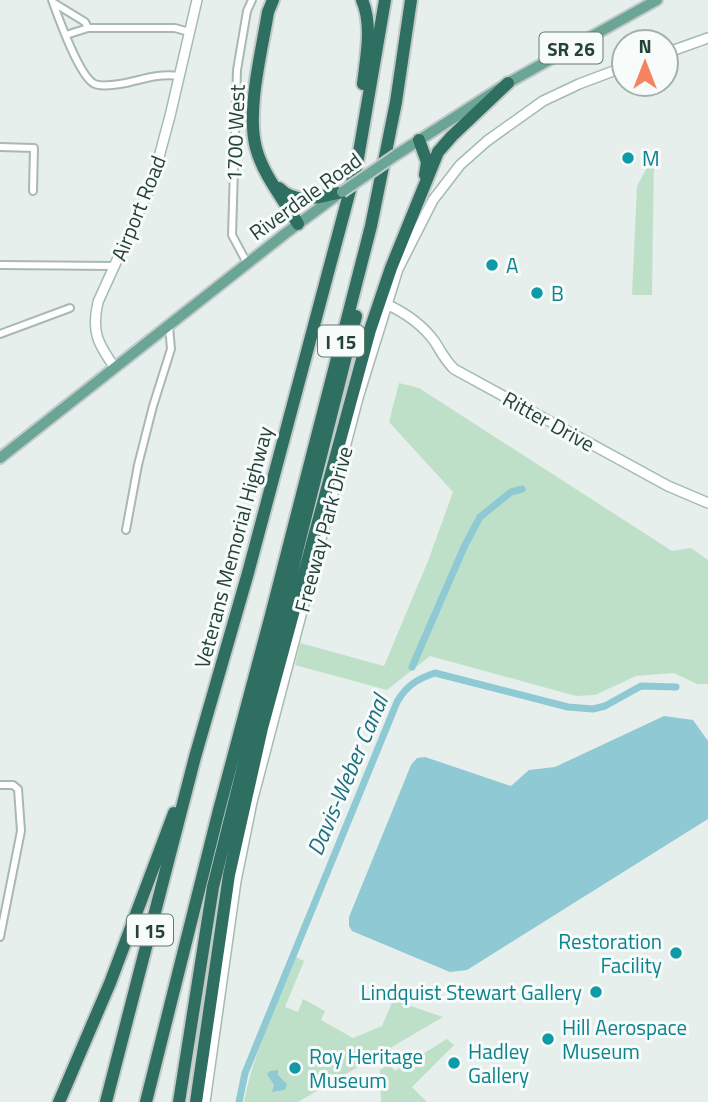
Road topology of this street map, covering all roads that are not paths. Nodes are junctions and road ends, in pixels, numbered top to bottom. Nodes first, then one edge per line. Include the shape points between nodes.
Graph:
1 (197, 0) edge
2 (251, 0) edge
3 (274, 0) edge
4 (362, 0) edge
5 (385, 0) edge
6 (411, 0) edge
7 (657, 0) edge
8 (53, 2) edge
9 (88, 28) junction
10 (189, 32) junction
11 (66, 34) junction
12 (708, 38) edge
13 (680, 48) edge
14 (610, 72) edge
15 (179, 76) junction
16 (508, 83) junction
17 (419, 140) junction
18 (0, 148) edge
19 (357, 164) junction
20 (272, 180) junction
21 (424, 186) junction
22 (33, 191) dead end
23 (342, 192) junction
24 (298, 224) junction
25 (371, 226) junction
26 (247, 263) junction
27 (0, 265) edge
28 (114, 266) junction
29 (386, 304) junction
30 (70, 308) dead end
31 (169, 326) junction
32 (0, 334) edge
33 (115, 368) junction
34 (0, 458) edge
35 (707, 500) edge
36 (126, 530) dead end
37 (195, 757) junction
38 (0, 785) edge
39 (0, 937) edge
40 (61, 1100) edge
41 (106, 1102) edge
42 (146, 1102) edge
43 (177, 1102) edge
44 (196, 1102) edge
45 (205, 1102) edge

1 - 10 street, Airport Road
2 - 26 street, 1700 West via 237,70 232,235
3 - 20 highway via 268,12 252,123 256,148
4 - 19 highway via 368,32
5 - 19 highway, Veterans Memorial Highway / I 15
6 - 25 highway, I 15
7 - 16 main road, Riverdale Road / SR 26
8 - 9 street
8 - 11 street
9 - 10 street via 175,27
9 - 11 street
10 - 15 street, Airport Road
11 - 15 street via 92,83
12 - 13 street
14 - 29 street, Freeway Park Drive via 543,101 460,165 433,200 408,246
15 - 28 street, Airport Road via 152,183
16 - 17 main road, Riverdale Road / SR 26
16 - 21 highway via 444,144
17 - 21 highway via 427,162
17 - 23 main road, Riverdale Road / SR 26, bridge
18 - 22 street via 34,148
19 - 37 highway, Veterans Memorial Highway / I 15
20 - 23 highway via 295,198 307,200
20 - 24 highway
21 - 44 highway via 370,330 262,728 229,875
23 - 24 main road, Riverdale Road / SR 26
24 - 26 main road, Riverdale Road / SR 26
25 - 42 highway, I 15
25 - 43 highway via 367,268 343,370 213,887
26 - 31 main road, Riverdale Road / SR 26
27 - 28 street
28 - 33 street, Airport Road via 95,316 98,342
29 - 35 street, Ritter Drive via 424,328 454,369 668,486
29 - 45 street, Freeway Park Drive via 252,802 236,881
30 - 32 street
31 - 33 main road, Riverdale Road / SR 26
31 - 36 street via 172,349 160,377
33 - 34 main road, Riverdale Road / SR 26
37 - 40 highway
37 - 41 highway, Veterans Memorial Highway / I 15
38 - 39 street via 18,789 22,831

